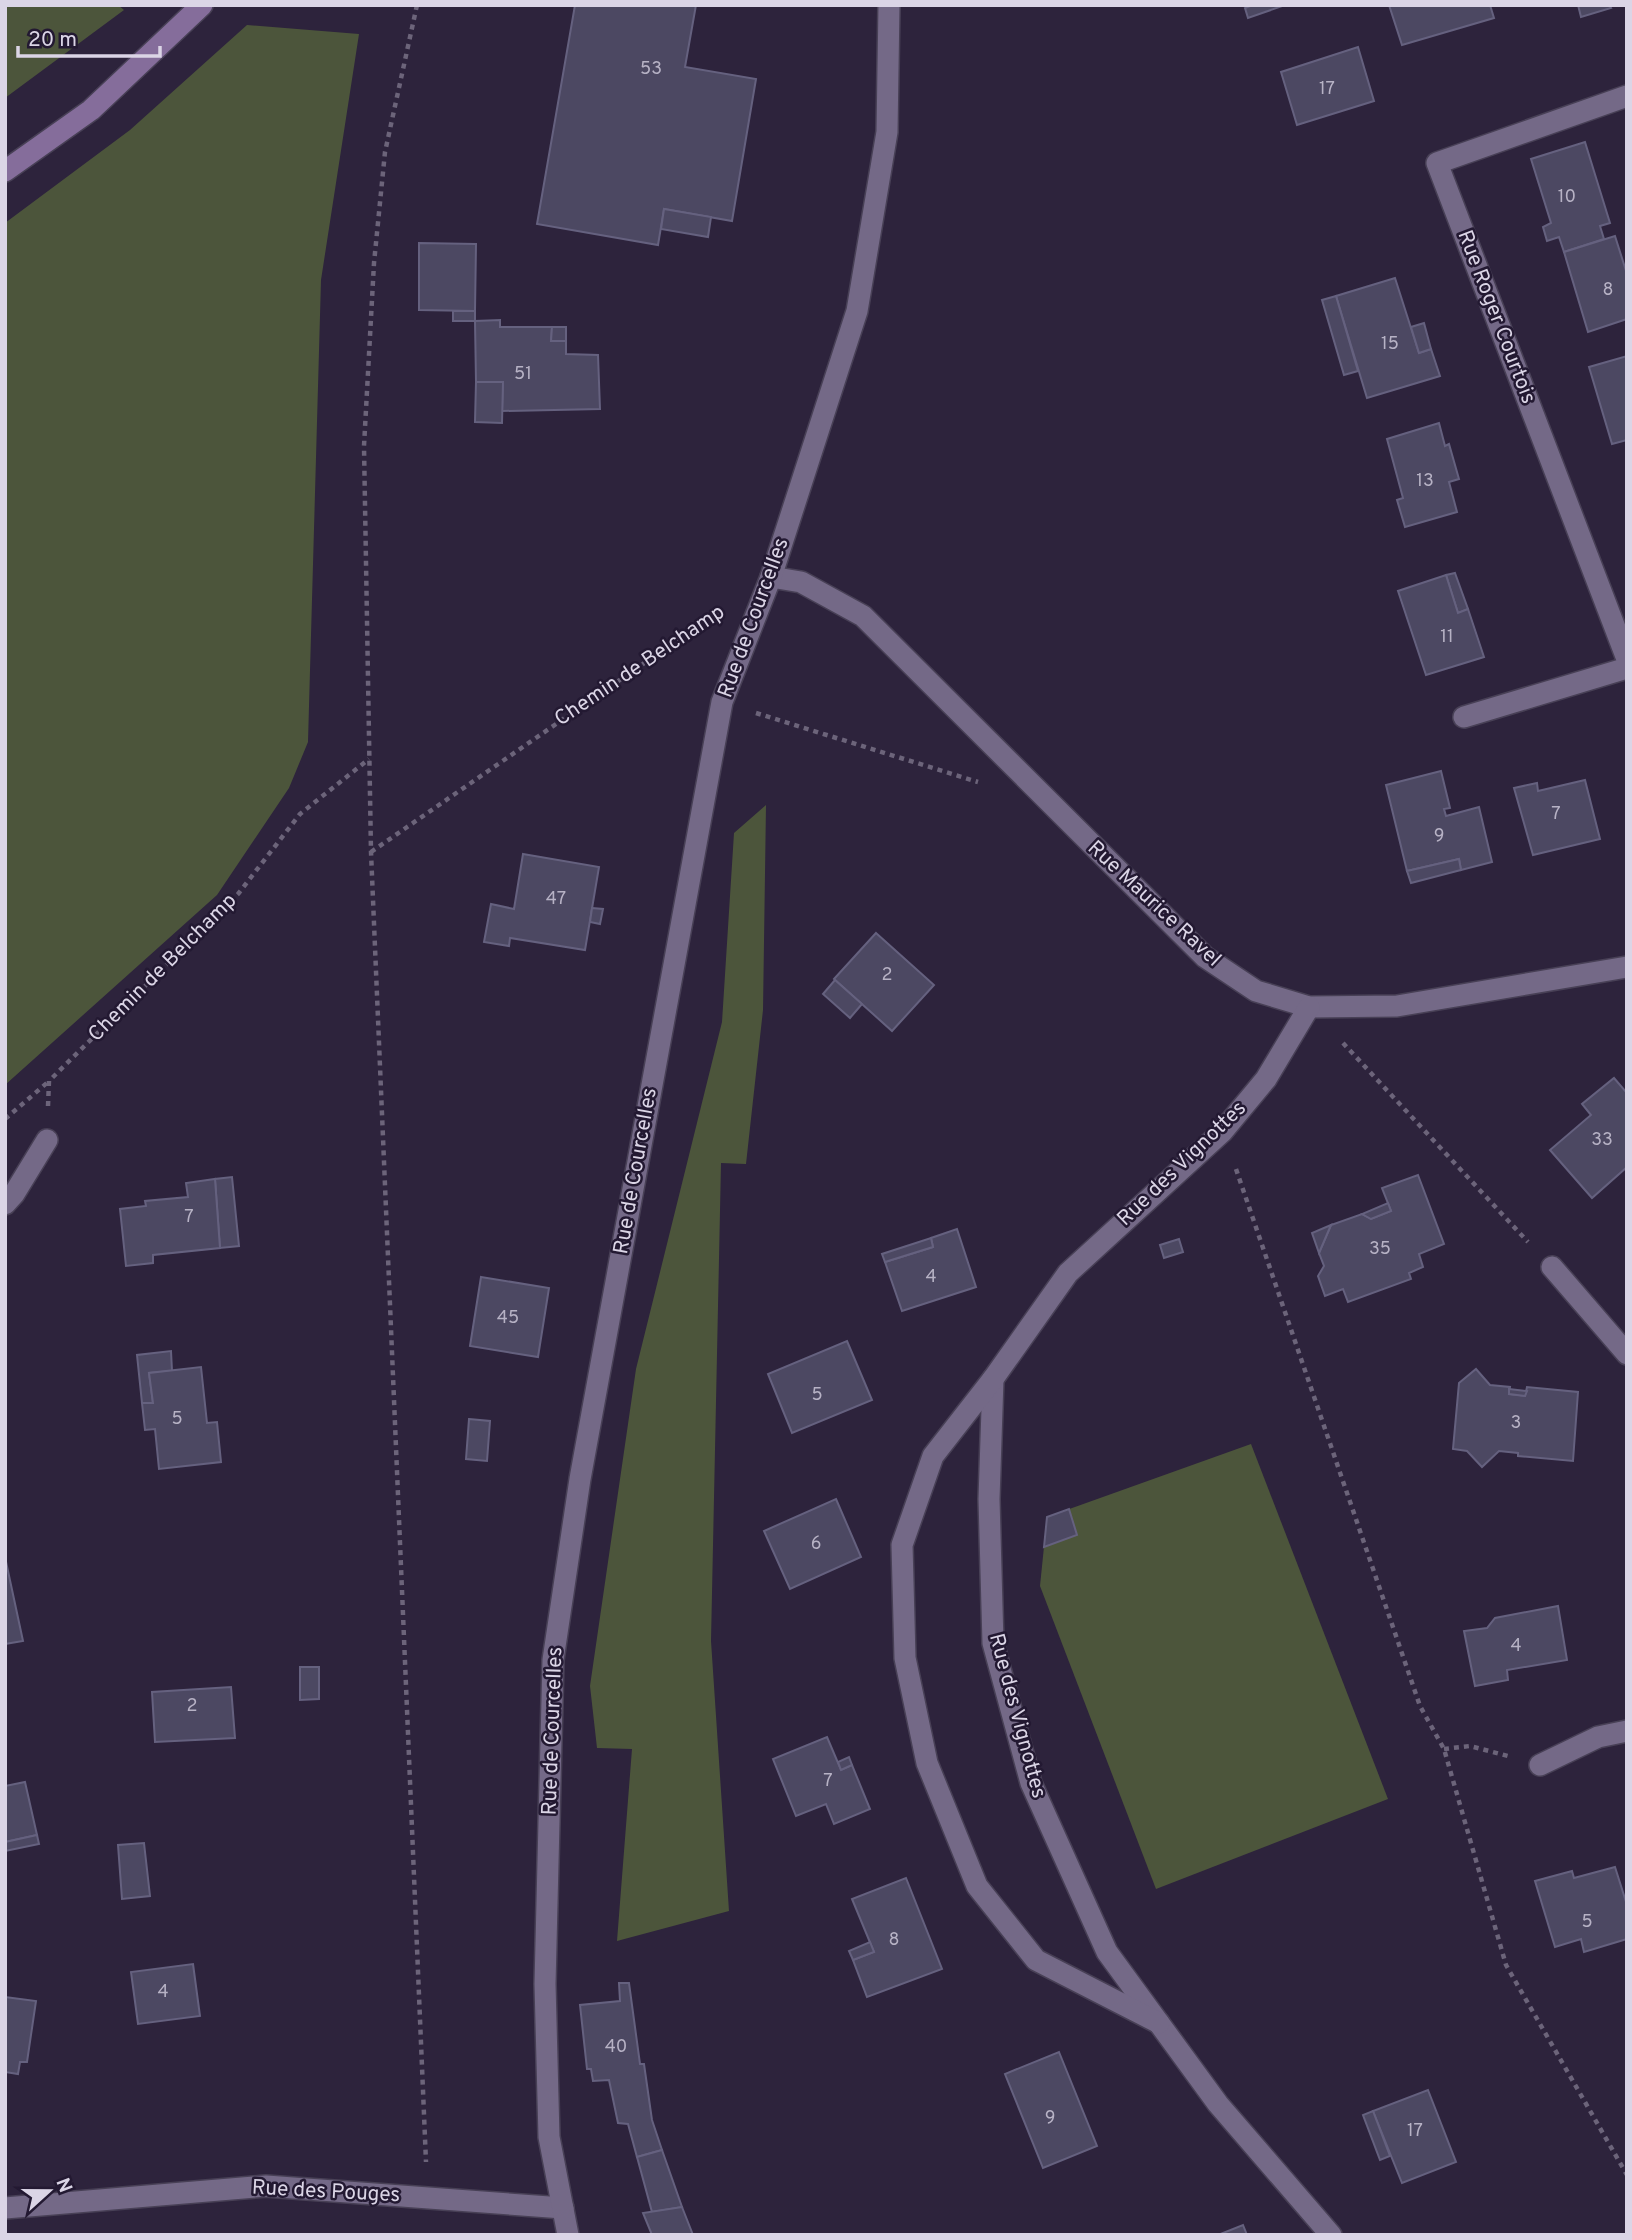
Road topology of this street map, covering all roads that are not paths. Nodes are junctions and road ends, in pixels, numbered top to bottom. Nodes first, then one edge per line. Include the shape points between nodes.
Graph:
1 (202, 5) edge
2 (889, 5) edge
3 (1627, 96) edge
4 (5, 171) edge
5 (771, 577) junction
6 (1627, 659) edge
7 (1627, 668) edge
8 (1464, 717) dead end
9 (1627, 967) edge
10 (1309, 1007) junction
11 (47, 1140) road end
12 (5, 1203) edge
13 (1552, 1268) road end
14 (1627, 1354) edge
15 (993, 1379) junction
16 (1627, 1731) edge
17 (1540, 1765) road end
18 (1159, 2023) junction
19 (5, 2208) edge
20 (563, 2208) junction
21 (568, 2235) edge
22 (1331, 2235) edge

1 - 4 street via 91,110
2 - 5 street, Rue de Courcelles via 887,132 857,311
3 - 6 street, Rue Roger Courtois via 1437,163
5 - 10 street, Rue Maurice Ravel via 802,582 863,616 1205,957 1256,991
5 - 20 street, Rue de Courcelles via 722,702 582,1466 553,1660 545,1984 549,2137
7 - 8 street
9 - 10 street, Rue Maurice Ravel via 1396,1006
10 - 15 street, Rue des Vignottes via 1266,1079 1222,1132 1068,1273
11 - 12 street
13 - 14 street
15 - 18 street, Rue des Vignottes via 989,1499 993,1643 1031,1783 1107,1952
15 - 18 street, Rue des Vignottes via 933,1456 902,1545 905,1658 927,1763 977,1886 1036,1960
16 - 17 street via 1598,1737
18 - 22 street, Rue des Vignottes via 1218,2104
19 - 20 street, Rue des Pouges via 266,2186
20 - 21 street, Rue de Courcelles

